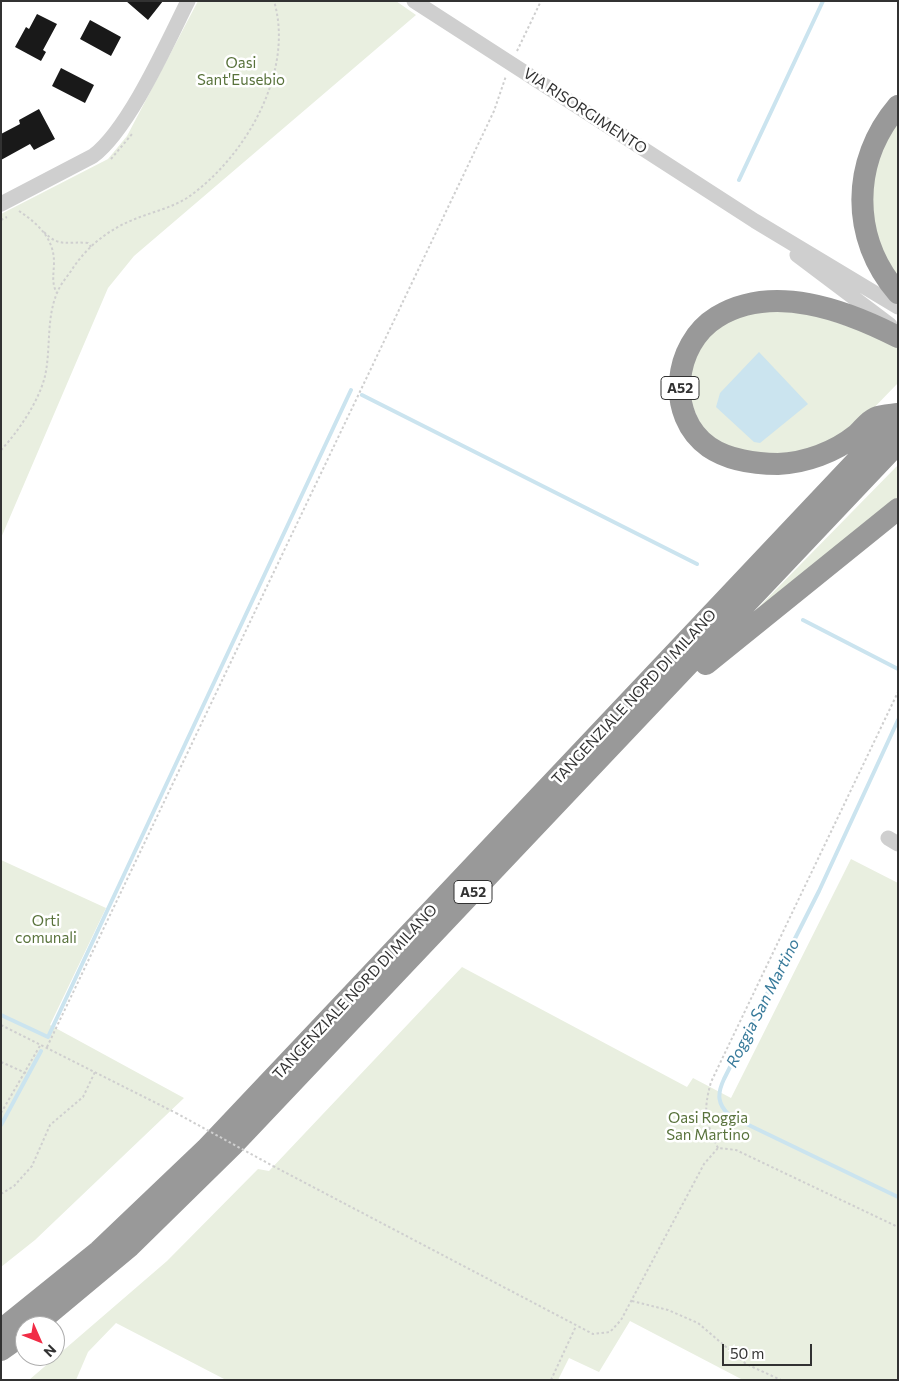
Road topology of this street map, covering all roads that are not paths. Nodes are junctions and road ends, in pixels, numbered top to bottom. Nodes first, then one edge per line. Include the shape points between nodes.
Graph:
1 (188, 1) edge
2 (414, 1) edge
3 (898, 106) edge
4 (1, 204) edge
5 (755, 221) junction
6 (898, 293) edge
7 (898, 307) edge
8 (898, 331) edge
9 (898, 337) edge
10 (898, 415) edge
11 (898, 443) edge
12 (898, 509) edge
13 (478, 886) junction
14 (46, 1316) edge
15 (1, 1330) edge
16 (15, 1340) edge
17 (1, 1350) edge

1 - 4 street via 136,100 103,148
2 - 5 street, VIA RISORGIMENTO
3 - 6 highway via 877,137 864,171 861,191 869,246 879,268
5 - 7 street, VIA RISORGIMENTO
5 - 8 street, VIA RISORGIMENTO
9 - 10 highway, A52 via 862,321 808,304 781,302 749,306 717,317 702,330 687,350 680,388 688,421 708,446 736,459 762,463 792,462 823,454 855,436 875,418
10 - 15 highway, TANGENZIALE NORD DI MILANO / A52 via 206,1150 100,1251
11 - 13 highway, TANGENZIALE NORD DI MILANO / A52
12 - 13 highway, A52 via 692,675 545,830
13 - 14 highway, TANGENZIALE NORD DI MILANO / A52 via 192,1187 109,1265
16 - 17 highway

